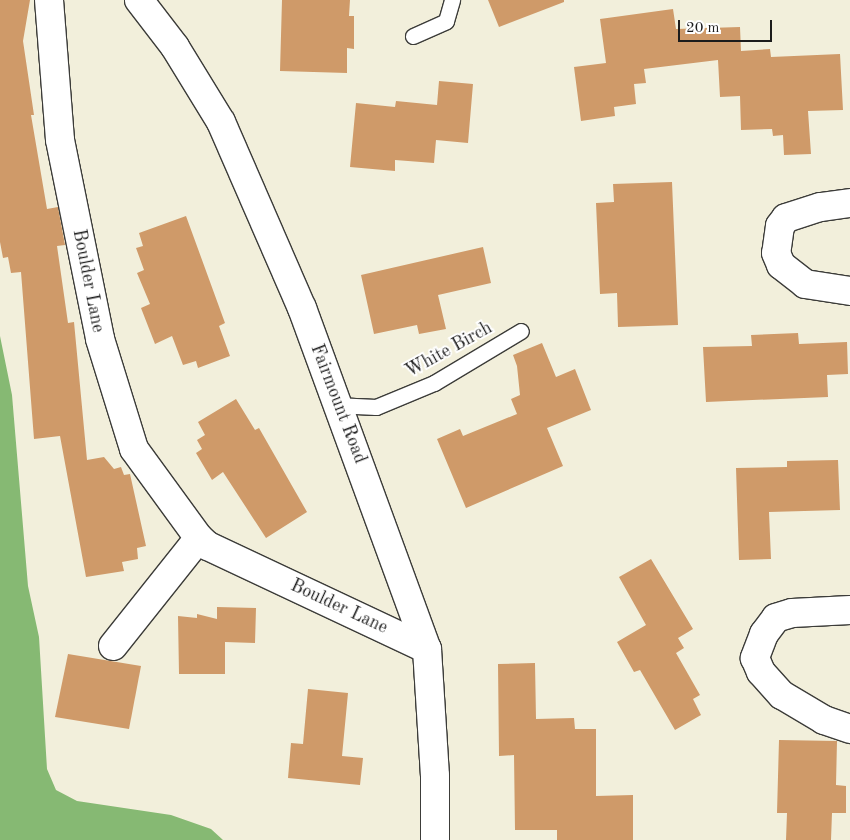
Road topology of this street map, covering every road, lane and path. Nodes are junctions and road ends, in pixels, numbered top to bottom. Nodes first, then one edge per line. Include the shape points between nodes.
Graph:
1 (49, 0) edge
2 (140, 0) edge
3 (452, 0) edge
4 (413, 36) dead end
5 (850, 202) edge
6 (850, 291) edge
7 (521, 331) dead end
8 (335, 405) junction
9 (199, 538) junction
10 (850, 610) edge
11 (112, 646) dead end
12 (427, 649) junction
13 (850, 729) edge
14 (435, 840) edge

1 - 9 street, Boulder Lane via 60,140 100,339 134,449
2 - 8 street, Fairmount Road via 175,47 221,122 302,308
3 - 4 lane via 446,21
5 - 6 street via 786,218 780,226 776,253 782,265 805,284
7 - 8 lane, White Birch via 434,383 376,407
8 - 12 street, Fairmount Road via 365,473
9 - 11 street
9 - 12 street, Boulder Lane via 208,546
10 - 13 street via 792,613 776,618 764,634 755,658 761,672 782,695 824,720
12 - 14 street, Fairmount Road via 435,776

